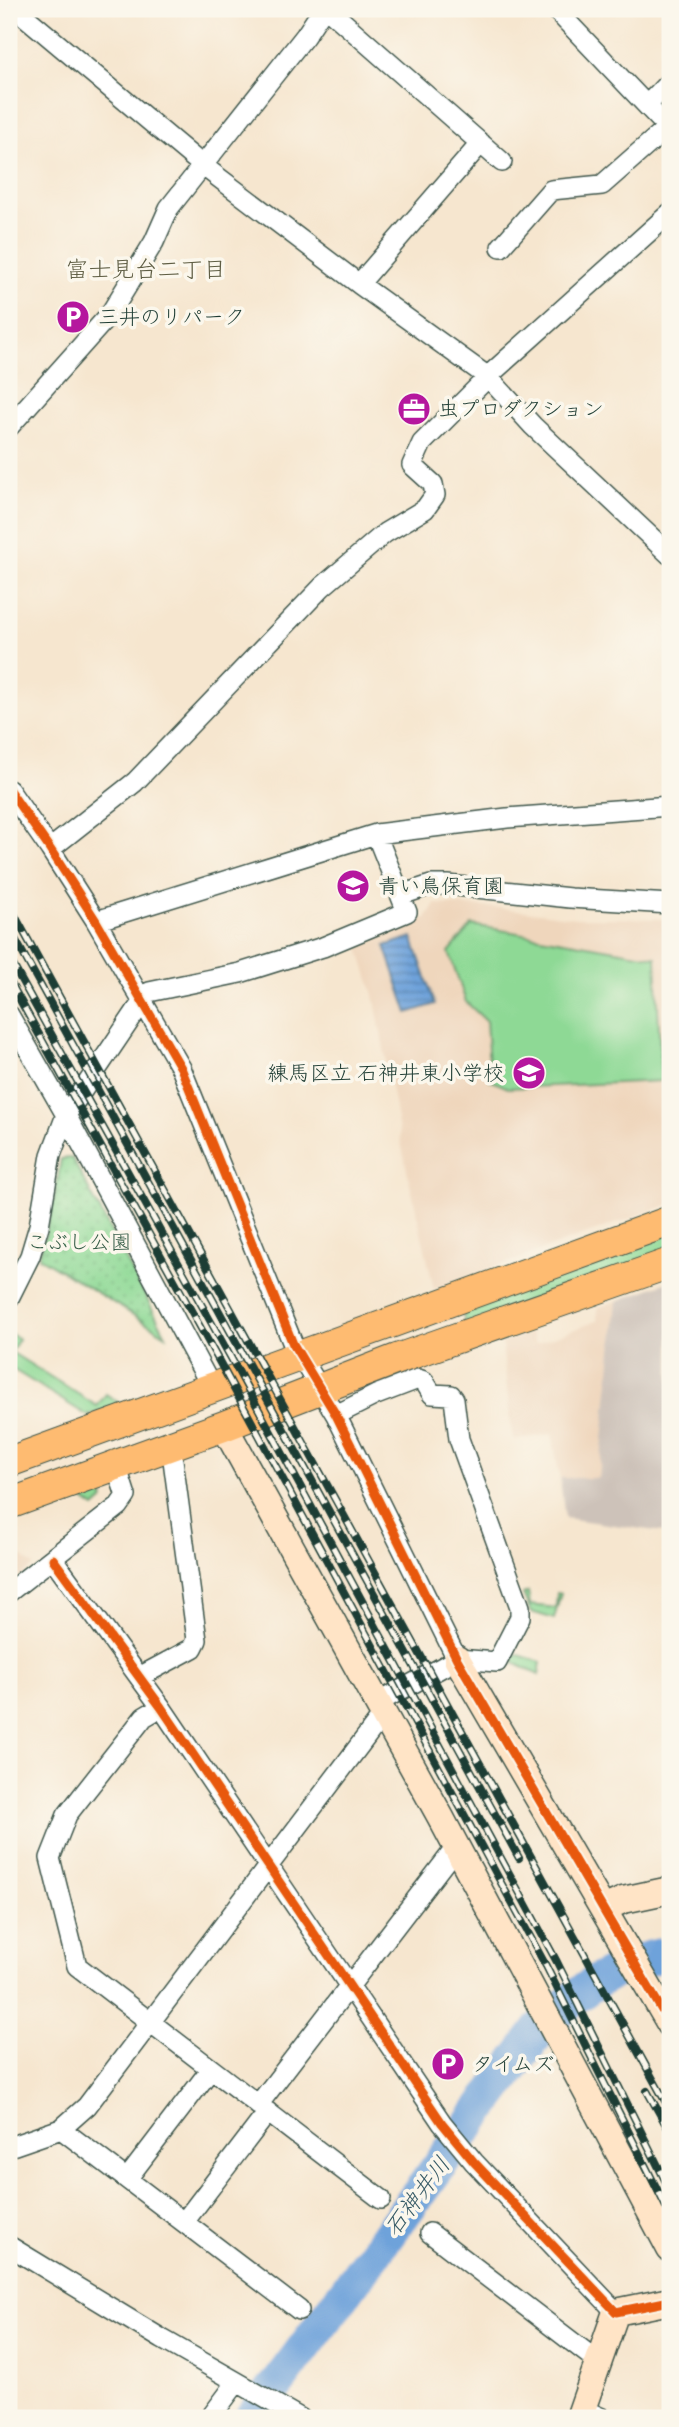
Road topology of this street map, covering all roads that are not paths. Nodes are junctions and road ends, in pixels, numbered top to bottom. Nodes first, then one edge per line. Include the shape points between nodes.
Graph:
1 (16, 9) edge
2 (323, 9) edge
3 (328, 9) edge
4 (555, 9) edge
5 (670, 82) edge
6 (647, 105) junction
7 (669, 128) edge
8 (481, 143) junction
9 (502, 162) dead end
10 (202, 165) junction
11 (670, 214) edge
12 (501, 247) dead end
13 (359, 284) junction
14 (488, 377) junction
15 (9, 427) edge
16 (670, 555) edge
17 (9, 790) edge
18 (670, 806) edge
19 (376, 834) junction
20 (50, 849) junction
21 (401, 895) junction
22 (670, 904) edge
23 (96, 921) junction
24 (142, 1002) junction
25 (9, 1014) edge
26 (66, 1115) junction
27 (670, 1221) edge
28 (670, 1263) edge
29 (9, 1298) edge
30 (300, 1355) junction
31 (212, 1388) junction
32 (320, 1389) junction
33 (336, 1415) junction
34 (224, 1426) junction
35 (171, 1444) junction
36 (9, 1462) edge
37 (116, 1465) junction
38 (9, 1504) edge
39 (53, 1559) junction
40 (9, 1592) edge
41 (457, 1659) junction
42 (139, 1677) junction
43 (161, 1707) junction
44 (381, 1708) junction
45 (457, 1846) junction
46 (269, 1867) junction
47 (670, 1890) edge
48 (603, 1909) junction
49 (348, 1987) junction
50 (150, 2023) junction
51 (670, 2023) edge
52 (211, 2069) junction
53 (263, 2108) junction
54 (61, 2129) junction
55 (9, 2147) edge
56 (127, 2179) junction
57 (381, 2199) dead end
58 (184, 2222) junction
59 (430, 2233) dead end
60 (9, 2246) edge
61 (670, 2249) edge
62 (670, 2301) edge
63 (299, 2310) dead end
64 (616, 2312) junction
65 (600, 2360) junction
66 (239, 2383) junction
67 (292, 2414) edge
68 (588, 2415) edge
69 (210, 2418) edge

1 - 10 street
2 - 10 street
3 - 8 street
4 - 6 street
5 - 6 street
6 - 7 street
7 - 12 street via 602,185 551,190
8 - 9 street
8 - 13 street
10 - 13 street
10 - 15 street via 169,208 110,314
11 - 14 street
13 - 14 street
14 - 16 street via 533,426
14 - 20 street via 422,443 412,465 432,484 435,495 425,509 351,560 135,782
17 - 20 street
18 - 19 street via 507,818
19 - 21 street
19 - 23 street
20 - 23 street
21 - 22 street via 431,885 448,885
21 - 24 street via 407,912 323,947 241,972 149,992
23 - 24 street
24 - 26 street
24 - 30 street via 181,1068
25 - 26 street
26 - 29 street via 51,1155 30,1256
26 - 31 street
27 - 30 main road
28 - 32 main road
30 - 31 main road
30 - 32 street
31 - 36 main road
32 - 33 street
32 - 34 main road
33 - 41 street
33 - 41 street via 418,1379 432,1394 448,1394 454,1399 459,1439 521,1612 497,1662
34 - 35 main road
34 - 44 street
35 - 37 main road
35 - 42 street via 197,1640 193,1648
37 - 38 main road
37 - 39 street via 125,1496 119,1506
39 - 40 street
39 - 42 street
41 - 44 street
41 - 48 street
42 - 43 street
43 - 46 street
43 - 50 street via 144,1717 67,1815 50,1858 77,1966
44 - 45 street
44 - 46 street
45 - 49 street
45 - 61 street
46 - 49 street
46 - 50 street
47 - 48 street
48 - 51 street
49 - 53 street
49 - 64 street via 474,2162
50 - 52 street
50 - 54 street via 87,2106
52 - 53 street
52 - 56 street
53 - 57 street
53 - 58 street
54 - 55 street
54 - 56 street
56 - 58 street
58 - 63 street
59 - 65 street
60 - 66 street
62 - 64 street
64 - 65 street
65 - 68 street
66 - 67 street
66 - 69 street

